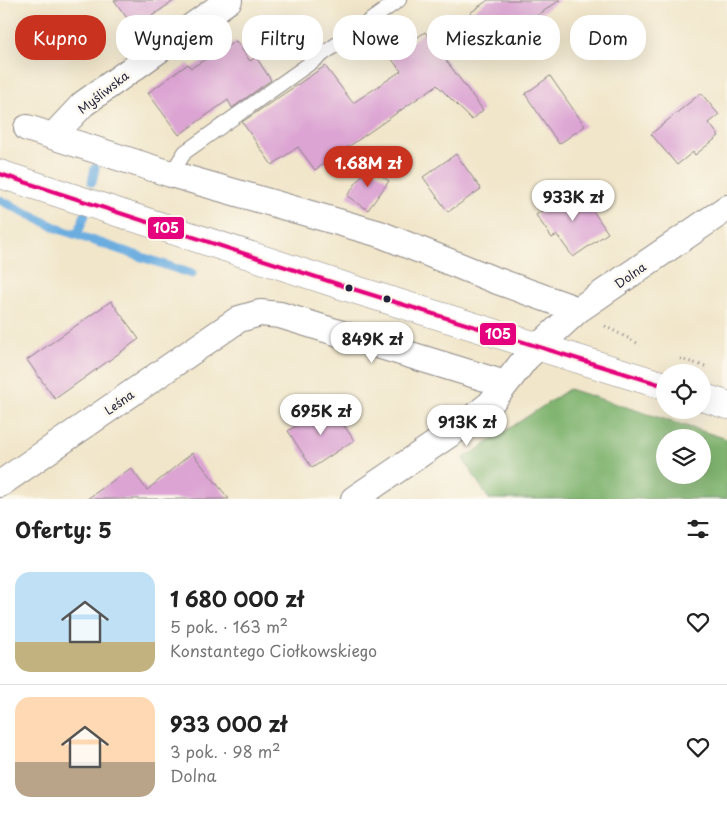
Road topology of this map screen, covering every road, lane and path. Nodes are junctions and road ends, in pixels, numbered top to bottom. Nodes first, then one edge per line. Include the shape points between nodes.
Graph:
1 (229, 0) edge
2 (399, 0) edge
3 (27, 128) dead end
4 (53, 136) junction
5 (0, 174) edge
6 (171, 174) junction
7 (727, 208) edge
8 (578, 310) junction
9 (538, 346) junction
10 (646, 348) dead end
11 (673, 356) dead end
12 (697, 364) edge
13 (656, 383) edge
14 (505, 384) junction
15 (711, 400) edge
16 (727, 405) edge
17 (0, 484) edge
18 (354, 499) edge

1 - 4 street, Myśliwska via 83,104
2 - 6 lane via 184,152
3 - 4 street
4 - 6 street
5 - 9 street
6 - 8 street via 380,234
7 - 8 street, Dolna
8 - 9 street, Dolna
8 - 10 path
9 - 13 street
9 - 14 street, Dolna
11 - 12 path
14 - 17 street, Leśna via 280,315 260,313 239,320
14 - 18 street, Dolna via 490,404 472,418
15 - 16 street

